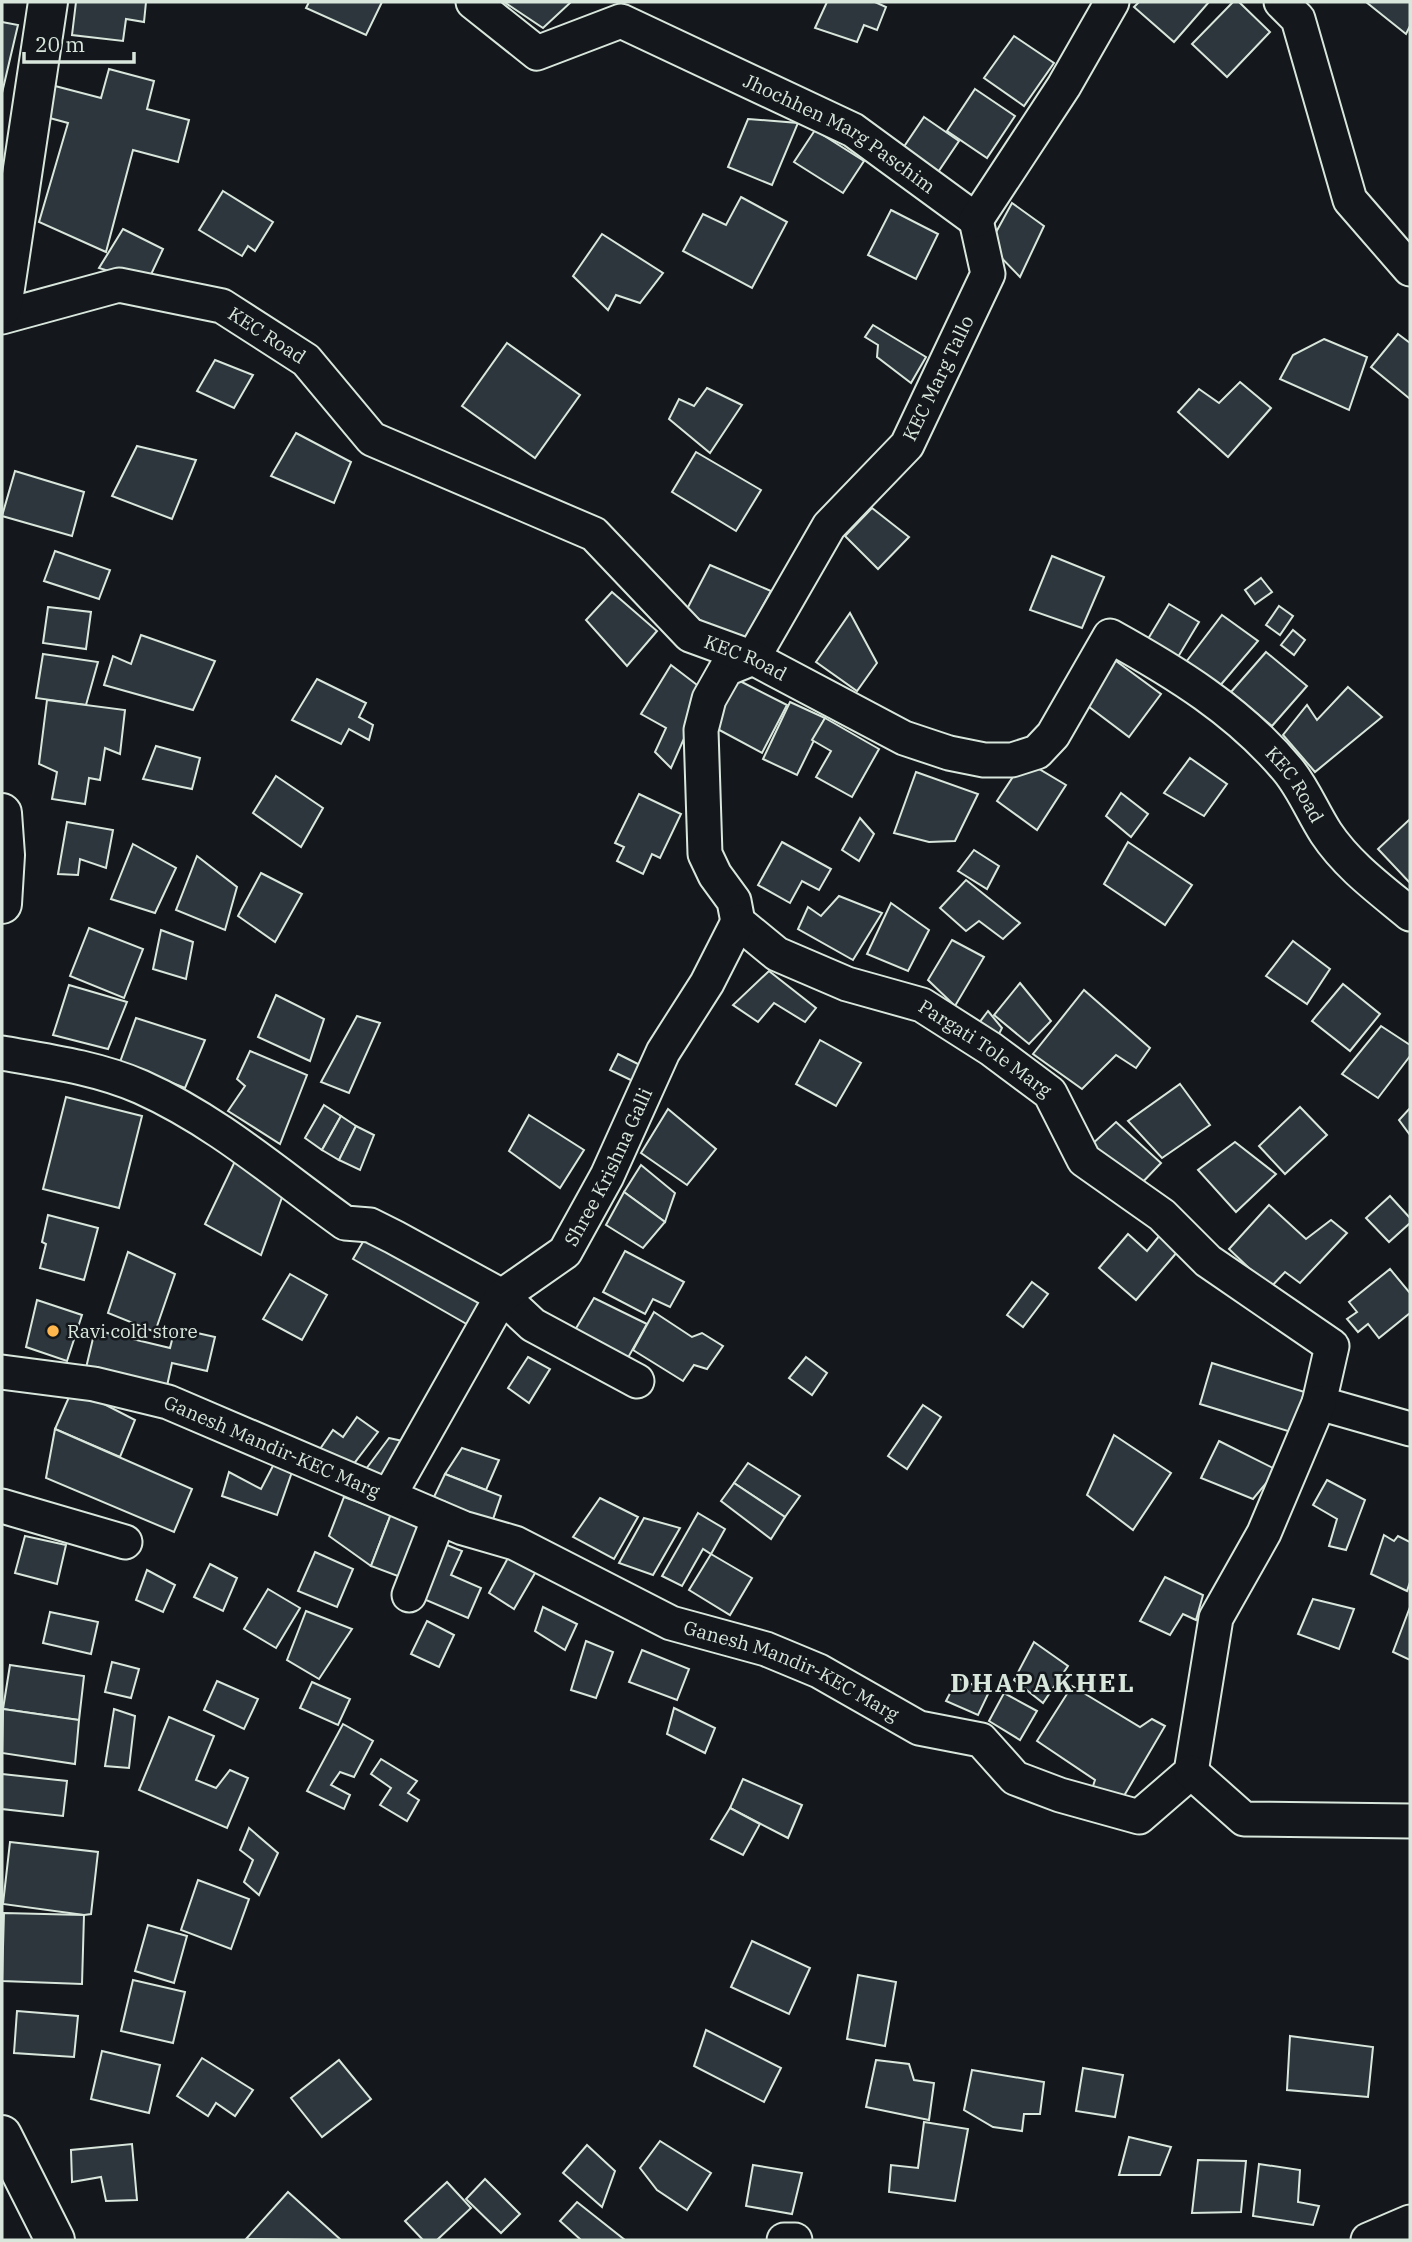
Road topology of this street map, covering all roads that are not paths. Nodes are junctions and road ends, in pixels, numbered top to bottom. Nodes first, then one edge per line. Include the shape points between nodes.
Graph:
1 (48, 2) edge
2 (473, 2) edge
3 (1112, 2) edge
4 (1281, 2) edge
5 (629, 11) edge
6 (976, 220) junction
7 (1410, 269) edge
8 (2, 308) edge
9 (2, 317) edge
10 (752, 658) junction
11 (2, 813) edge
12 (4, 859) edge
13 (2, 904) edge
14 (1410, 914) edge
15 (738, 922) junction
16 (2, 1053) edge
17 (502, 1296) junction
18 (2, 1372) edge
19 (637, 1381) dead end
20 (1319, 1403) junction
21 (1410, 1429) edge
22 (389, 1496) junction
23 (2, 1506) edge
24 (439, 1518) junction
25 (125, 1542) dead end
26 (409, 1595) dead end
27 (1191, 1772) junction
28 (1410, 1821) edge
29 (2, 2134) edge
30 (1410, 2222) edge
31 (55, 2240) edge
32 (785, 2240) edge
33 (795, 2240) edge
34 (1368, 2240) edge

1 - 8 main road
2 - 5 street, Jhochhen Marg Paschim via 537,53
3 - 6 street via 1064,86
4 - 7 street via 1298,19 1350,200
5 - 6 street, Jhochhen Marg Paschim via 853,130
6 - 10 street, KEC Marg Tallo via 988,274 907,445 829,526
9 - 10 street, KEC Road via 119,285 222,306 306,360 372,439 594,534 691,635
10 - 14 street, KEC Road via 904,738 949,753 1012,760 1037,752 1054,735 1110,636 1184,677 1240,722 1289,771 1348,862
10 - 15 street, Pargati Tole Marg via 726,669 709,699 701,730 705,853 734,901
11 - 12 main road
12 - 13 main road
15 - 17 street, Shree Krishna Galli via 707,983 663,1052 607,1176 565,1252
15 - 20 street, Pargati Tole Marg via 776,954 847,984 922,1005 1050,1093 1084,1160 1162,1215 1208,1261 1332,1346
16 - 17 street via 73,1066 139,1086 209,1122 345,1223 370,1225
17 - 19 street via 533,1325
17 - 22 street, Shree Krishna Galli
18 - 22 street, Ganesh Mandir-KEC Marg via 94,1384 168,1402
20 - 21 street
20 - 27 street via 1264,1533 1216,1618
22 - 24 street, Ganesh Mandir-KEC Marg
23 - 25 street
24 - 26 street
24 - 27 street, Ganesh Mandir-KEC Marg via 515,1543 671,1623 766,1649 819,1671 919,1728 981,1740 1015,1778 1059,1795 1139,1816
27 - 28 street via 1244,1819
29 - 31 main road
30 - 34 street
32 - 33 street

